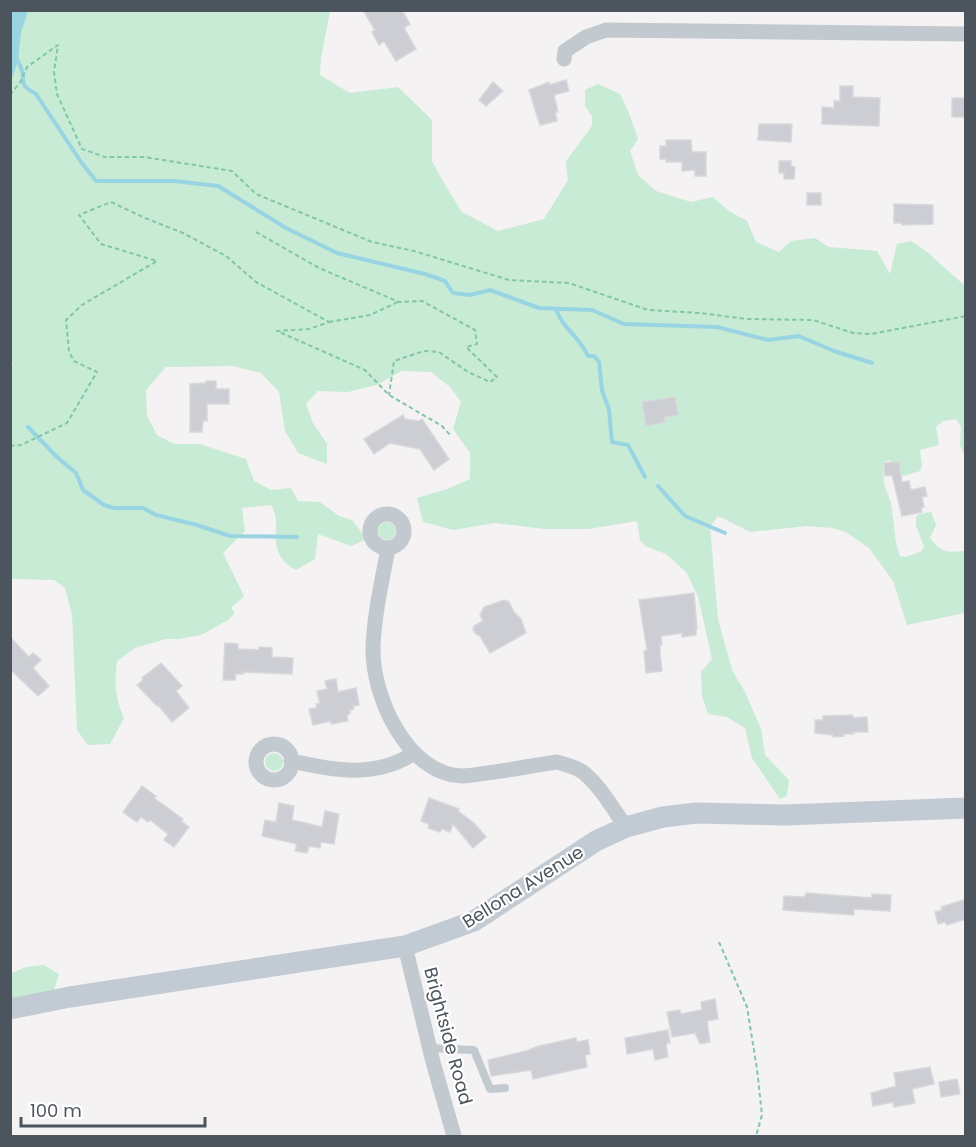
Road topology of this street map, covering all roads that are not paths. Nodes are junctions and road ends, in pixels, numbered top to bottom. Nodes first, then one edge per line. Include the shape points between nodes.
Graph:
1 (966, 34) edge
2 (564, 59) dead end
3 (388, 549) dead end
4 (414, 753) junction
5 (291, 761) dead end
6 (966, 808) edge
7 (626, 827) junction
8 (405, 946) junction
9 (10, 1009) edge
10 (429, 1048) junction
11 (505, 1088) dead end
12 (456, 1134) edge

1 - 2 street via 606,30 574,44 565,51
3 - 4 street via 373,649 375,673 382,699
4 - 5 street via 390,766 368,770
4 - 7 street via 432,765 462,776 557,762 570,766 593,781
6 - 7 main road, Bellona Avenue via 785,815 696,813
7 - 8 main road, Bellona Avenue via 596,841 474,921
8 - 9 main road, Bellona Avenue
8 - 10 street, Brightside Road
10 - 11 lane via 474,1050 490,1089
10 - 12 street, Brightside Road

